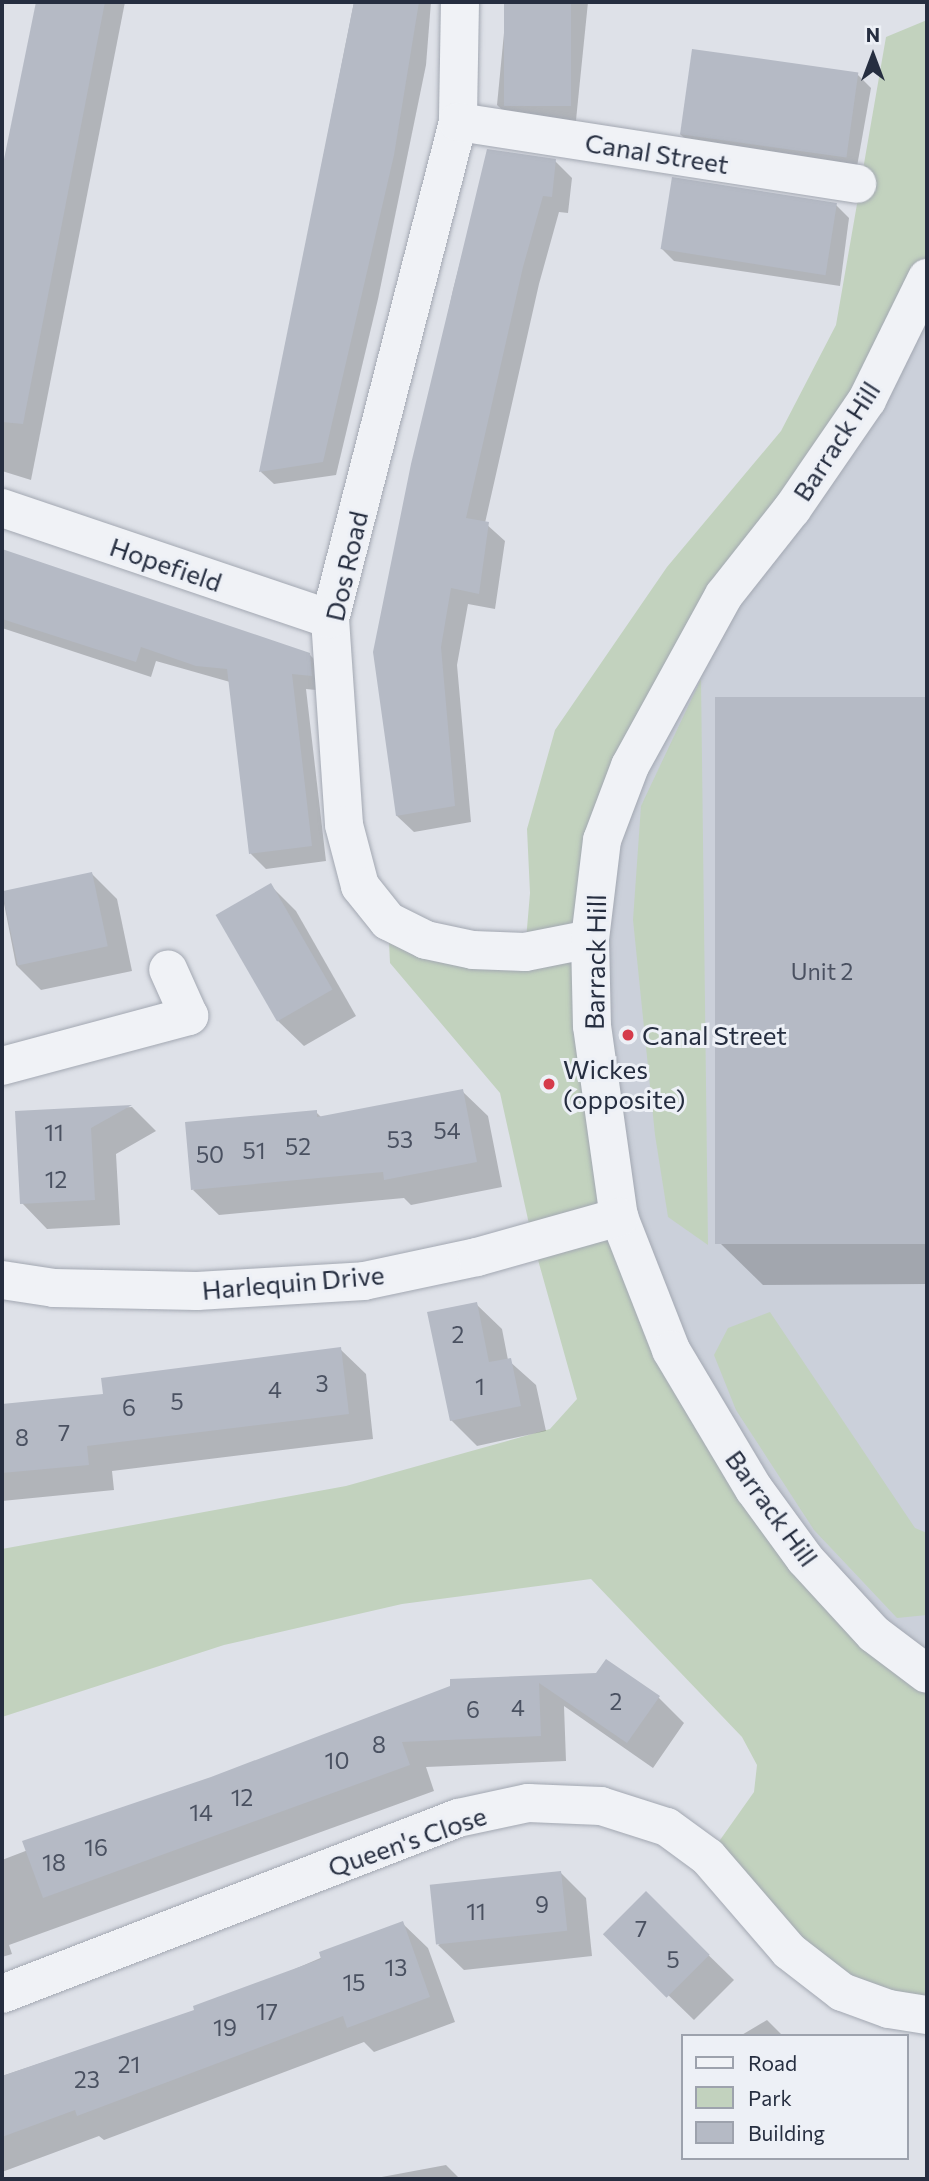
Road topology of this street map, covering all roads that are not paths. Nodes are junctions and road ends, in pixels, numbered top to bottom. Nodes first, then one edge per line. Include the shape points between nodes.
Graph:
1 (460, 2) edge
2 (458, 122) junction
3 (857, 184) dead end
4 (927, 278) edge
5 (2, 508) edge
6 (330, 619) junction
7 (590, 939) junction
8 (168, 969) dead end
9 (2, 1066) edge
10 (619, 1217) junction
11 (2, 1280) edge
12 (927, 1674) edge
13 (2, 1994) edge
14 (927, 2015) edge

1 - 2 street, Dos Road
2 - 3 street, Canal Street
2 - 6 street, Dos Road
4 - 7 street, Barrack Hill via 867,400 793,509 724,596 629,766 602,840
5 - 6 street, Hopefield
6 - 7 street, Dos Road via 344,825 360,886 381,912 426,940 473,950 525,952
7 - 10 street, Barrack Hill via 592,1026
8 - 9 street via 189,1016
10 - 11 street, Harlequin Drive via 477,1257 364,1281 197,1291 54,1288
10 - 12 street, Barrack Hill via 671,1350 754,1489 806,1559 874,1634
13 - 14 street, Queen's Close via 458,1818 528,1803 601,1806 667,1827 708,1857 789,1951 842,1993 889,2009

